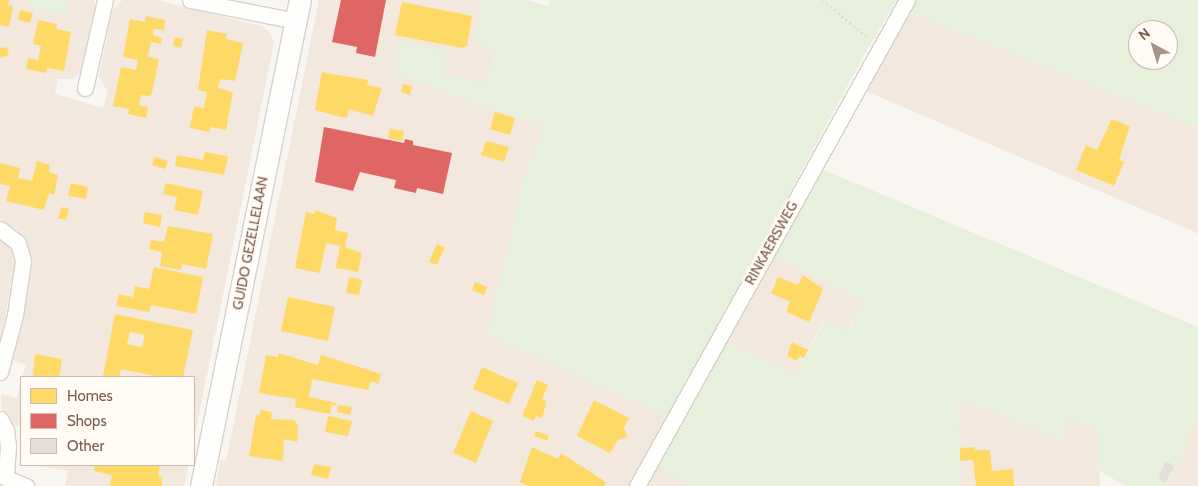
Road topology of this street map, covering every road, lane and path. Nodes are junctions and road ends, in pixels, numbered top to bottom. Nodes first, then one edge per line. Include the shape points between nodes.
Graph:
1 (105, 0) edge
2 (190, 0) edge
3 (300, 0) edge
4 (823, 0) edge
5 (907, 0) edge
6 (296, 21) junction
7 (879, 47) junction
8 (85, 88) dead end
9 (0, 228) edge
10 (0, 372) edge
11 (0, 419) edge
12 (26, 486) edge
13 (201, 486) edge
14 (637, 486) edge

1 - 8 street
2 - 6 street
3 - 6 main road, GUIDO GEZELLELAAN
4 - 7 path
5 - 7 street, RINKAERSWEG
6 - 13 main road, GUIDO GEZELLELAAN
7 - 14 street, RINKAERSWEG
9 - 10 street via 18,244 23,261 15,315
11 - 12 street via 6,430 8,446 6,478

